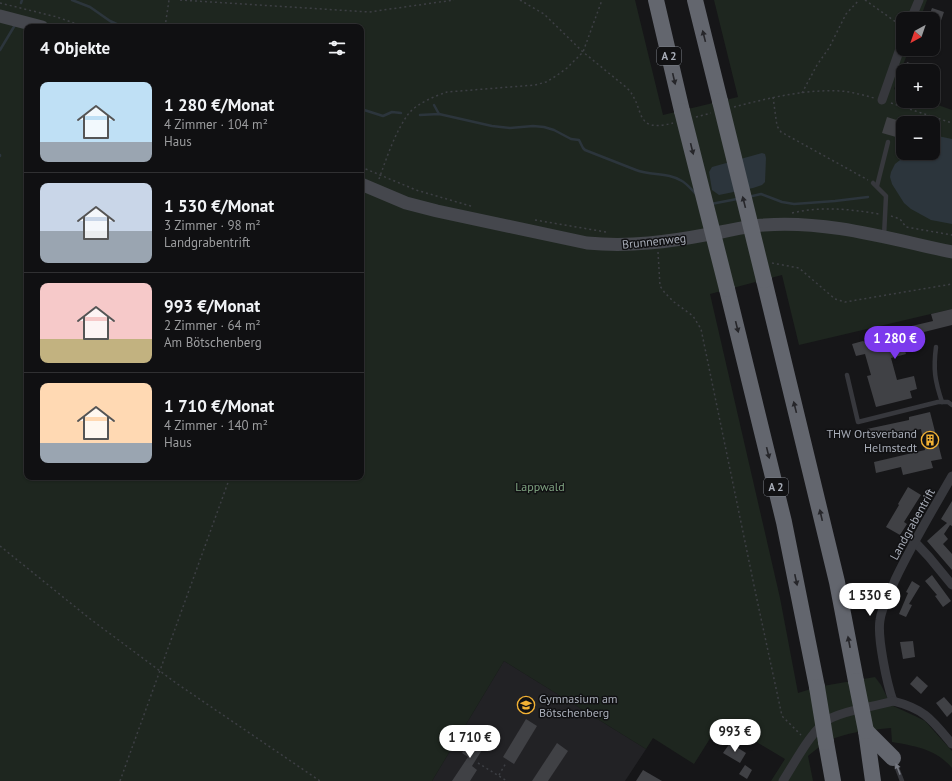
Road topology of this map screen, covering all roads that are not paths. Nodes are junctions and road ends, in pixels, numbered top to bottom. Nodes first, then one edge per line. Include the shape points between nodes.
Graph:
1 (656, 0) edge
2 (695, 0) edge
3 (918, 0) edge
4 (914, 12) edge
5 (0, 16) edge
6 (31, 24) edge
7 (897, 56) edge
8 (882, 100) road end
9 (888, 142) dead end
10 (364, 185) edge
11 (884, 237) junction
12 (952, 252) edge
13 (936, 347) dead end
14 (847, 375) dead end
15 (942, 402) junction
16 (952, 405) edge
17 (952, 476) edge
18 (914, 541) junction
19 (952, 584) edge
20 (893, 701) junction
21 (866, 731) junction
22 (826, 742) junction
23 (952, 744) edge
24 (893, 758) joint
25 (825, 765) dead end
26 (783, 781) edge
27 (833, 781) edge
28 (873, 781) edge
29 (902, 781) edge

1 -> 22 highway, A 2, bridge via 784,522
21 -> 2 highway, bridge via 837,582
3 - 4 street
5 - 6 main road
7 - 8 street
9 - 11 lane via 875,185 886,196
10 - 11 main road, Brunnenweg via 406,203 587,244 657,243 774,224 809,224
11 - 12 main road, Brunnenweg
13 - 15 lane via 935,383
14 - 15 lane via 858,422
15 - 16 lane
17 - 18 street, Landgrabentrift
18 - 19 street
18 - 20 street, Landgrabentrift via 880,621
20 - 23 street via 923,713
20 - 26 street via 830,718 808,742
21 - 24 highway
21 - 28 highway
22 - 25 lane
22 - 27 highway, A 2
29 -> 24 lane

